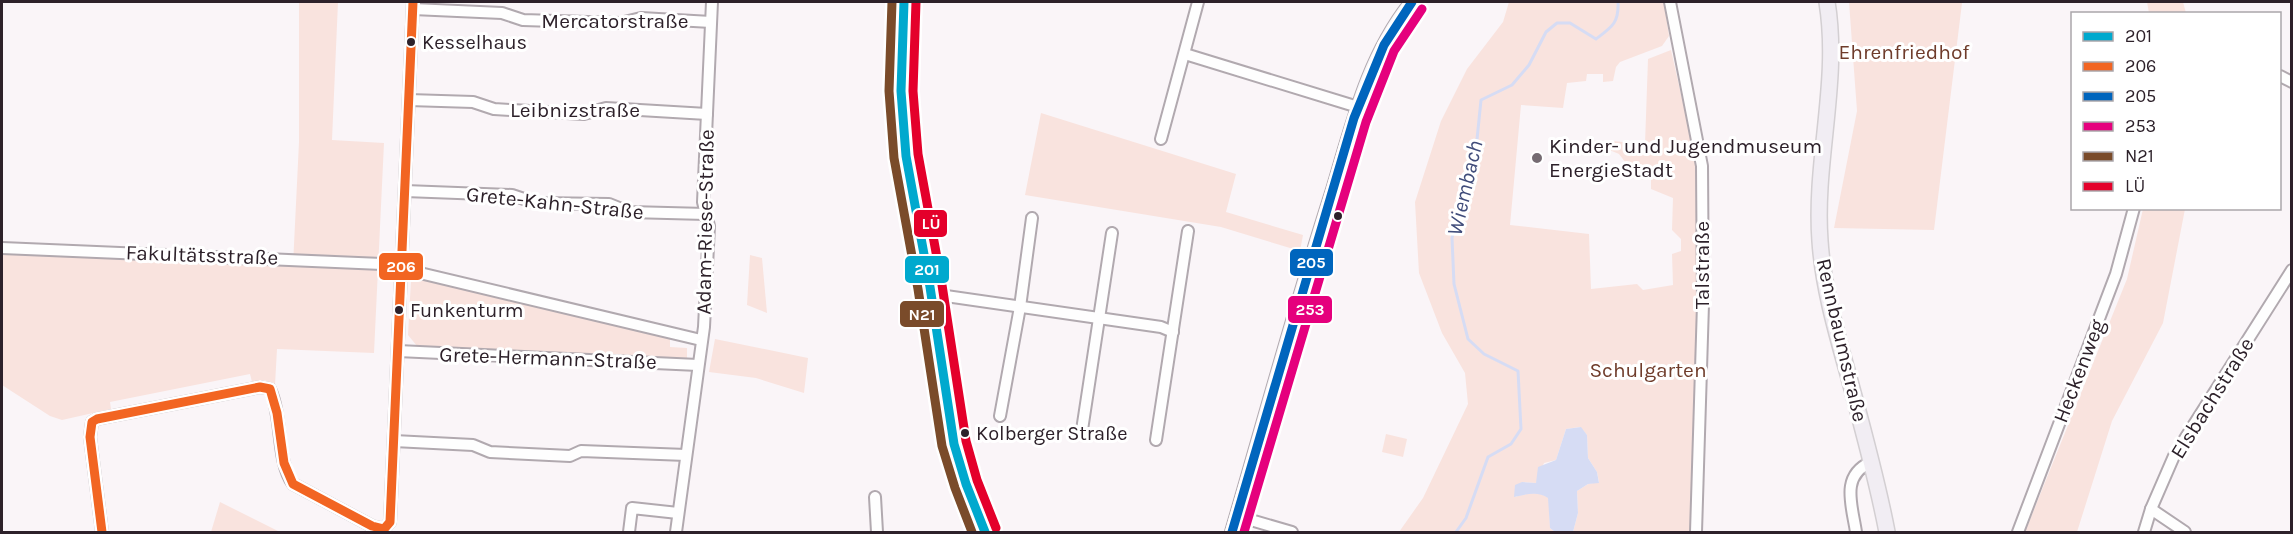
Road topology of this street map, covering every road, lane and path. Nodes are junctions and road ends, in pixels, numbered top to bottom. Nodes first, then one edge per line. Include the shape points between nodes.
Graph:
1 (712, 2) edge
2 (904, 2) edge
3 (1198, 2) edge
4 (1412, 2) edge
5 (1670, 2) edge
6 (1827, 2) edge
7 (413, 5) edge
8 (711, 22) junction
9 (1185, 54) junction
10 (409, 100) junction
11 (1358, 107) junction
12 (707, 114) junction
13 (1161, 139) dead end
14 (405, 191) junction
15 (2133, 210) edge
16 (706, 214) junction
17 (1032, 218) dead end
18 (1188, 231) dead end
19 (1112, 233) dead end
20 (2, 248) edge
21 (401, 268) junction
22 (2292, 270) edge
23 (931, 296) junction
24 (1020, 307) junction
25 (1099, 319) junction
26 (1173, 332) junction
27 (701, 340) junction
28 (398, 351) junction
29 (698, 365) junction
30 (1000, 416) dead end
31 (1082, 430) dead end
32 (1156, 440) dead end
33 (394, 441) junction
34 (686, 455) junction
35 (1871, 462) junction
36 (875, 497) dead end
37 (2151, 508) junction
38 (678, 513) junction
39 (1237, 516) junction
40 (385, 531) edge
41 (102, 532) edge
42 (629, 532) edge
43 (676, 532) edge
44 (877, 532) edge
45 (985, 532) edge
46 (1232, 532) edge
47 (1292, 532) edge
48 (1696, 532) edge
49 (1856, 532) edge
50 (1887, 532) edge
51 (2018, 532) edge
52 (2144, 532) edge
53 (2185, 532) edge

1 - 8 street, Adam-Riese-Straße
2 - 23 street via 901,91 905,144
3 - 9 street
4 - 11 main road via 1376,60
5 - 48 street, Talstraße via 1702,166 1703,304
6 - 35 main road, Rennbaumstraße via 1830,90 1819,177 1820,244 1836,330
7 - 8 street, Mercatorstraße via 502,13 523,20 620,23 641,18
7 - 10 street
8 - 12 street, Adam-Riese-Straße
9 - 11 street
9 - 13 street
10 - 12 street, Leibnizstraße via 473,102 494,110 584,114 606,108
10 - 14 street
11 - 39 main road
12 - 16 street, Adam-Riese-Straße via 703,202
14 - 16 street, Grete-Kahn-Straße via 512,195 536,202 609,204 629,212
14 - 21 street
15 - 51 street, Heckenweg via 2116,274
16 - 27 street, Adam-Riese-Straße via 709,226
17 - 24 street
18 - 26 street
19 - 25 street
20 - 21 street, Fakultätsstraße via 286,259
21 - 27 street, Fakultätsstraße
21 - 28 street
22 - 37 street, Elsbachstraße via 2174,456
23 - 24 street
23 - 45 street via 954,444
24 - 25 street
24 - 30 street
25 - 26 street
25 - 31 street
26 - 32 street
27 - 29 street, Adam-Riese-Straße
28 - 29 street, Grete-Hermann-Straße
28 - 33 street
29 - 34 street, Adam-Riese-Straße
33 - 34 street via 570,456 582,451
33 - 40 street via 390,522
34 - 38 street, Adam-Riese-Straße
35 - 49 street via 1852,477
35 - 50 main road, Rennbaumstraße
36 - 44 street
37 - 52 street, Elsbachstraße
37 - 53 street
38 - 42 street via 632,508
38 - 43 street
39 - 46 main road
39 - 47 street
40 - 41 street via 293,484 286,472 276,402 270,389 260,387 92,422 90,437

